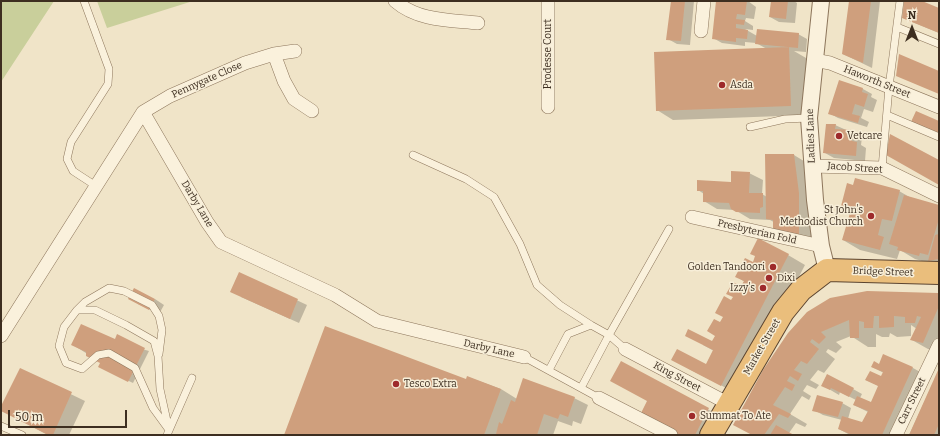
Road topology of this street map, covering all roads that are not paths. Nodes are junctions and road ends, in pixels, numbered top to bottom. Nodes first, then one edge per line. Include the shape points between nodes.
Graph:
1 (84, 1) edge
2 (395, 1) edge
3 (548, 1) edge
4 (704, 1) edge
5 (821, 1) edge
6 (900, 1) edge
7 (478, 23) dead end
8 (897, 26) junction
9 (701, 31) dead end
10 (939, 44) edge
11 (295, 51) dead end
12 (274, 54) junction
13 (814, 60) junction
14 (889, 87) junction
15 (548, 107) dead end
16 (939, 107) edge
17 (312, 111) dead end
18 (143, 112) junction
19 (887, 115) junction
20 (809, 118) junction
21 (750, 126) dead end
22 (939, 137) edge
23 (413, 155) dead end
24 (812, 166) junction
25 (882, 168) junction
26 (96, 186) junction
27 (939, 196) edge
28 (692, 217) dead end
29 (670, 229) dead end
30 (821, 246) junction
31 (827, 270) junction
32 (939, 273) edge
33 (77, 310) junction
34 (591, 325) junction
35 (609, 335) junction
36 (1, 336) edge
37 (939, 345) edge
38 (625, 349) joint
39 (158, 356) junction
40 (524, 357) joint
41 (549, 370) junction
42 (192, 378) dead end
43 (581, 388) junction
44 (599, 398) joint
45 (729, 404) junction
46 (1, 426) edge
47 (168, 432) edge
48 (716, 433) edge
49 (22, 435) edge
50 (671, 435) edge
51 (896, 435) edge

1 - 26 lane via 108,69 108,84 71,142 67,159 73,171
2 - 7 street via 405,10 420,16 448,15
3 - 15 street, Prodesse Court
4 - 9 street
5 - 13 street, Ladies Lane
6 - 8 lane
8 - 10 lane
8 - 14 lane
11 - 12 street, Pennygate Close
12 - 17 street via 294,99
12 - 18 street, Pennygate Close via 245,63 170,96
13 - 14 street, Haworth Street via 830,63
13 - 20 street, Ladies Lane
14 - 16 street, Haworth Street
14 - 19 lane
18 - 26 street
18 - 40 street, Darby Lane via 221,242 335,295 377,321
19 - 22 lane
19 - 25 lane
20 - 21 lane via 785,119
20 - 24 street, Ladies Lane
23 - 34 lane via 466,179 494,197 520,244 537,285 560,305
24 - 25 street, Jacob Street
24 - 30 street, Ladies Lane
25 - 27 street, Jacob Street
26 - 36 street
28 - 30 street, Presbyterian Fold
29 - 35 lane
30 - 31 street, Ladies Lane
31 - 32 highway, Bridge Street
31 - 45 highway, Market Street via 801,290 783,312
33 - 39 lane via 95,310 126,325 154,341
33 - 39 lane via 85,302 109,288 124,291 152,305 159,316 162,330
33 - 47 lane via 64,327 59,346 66,363 82,369 98,355 109,353 135,368 153,408
34 - 35 lane
34 - 41 lane via 568,334
35 - 38 lane
35 - 43 lane
37 - 51 street, Carr Street
38 - 45 street, King Street
39 - 47 lane via 160,389
40 - 41 lane
41 - 43 lane
42 - 47 lane
43 - 44 lane
44 - 50 street
45 - 48 highway, Market Street
46 - 49 lane

